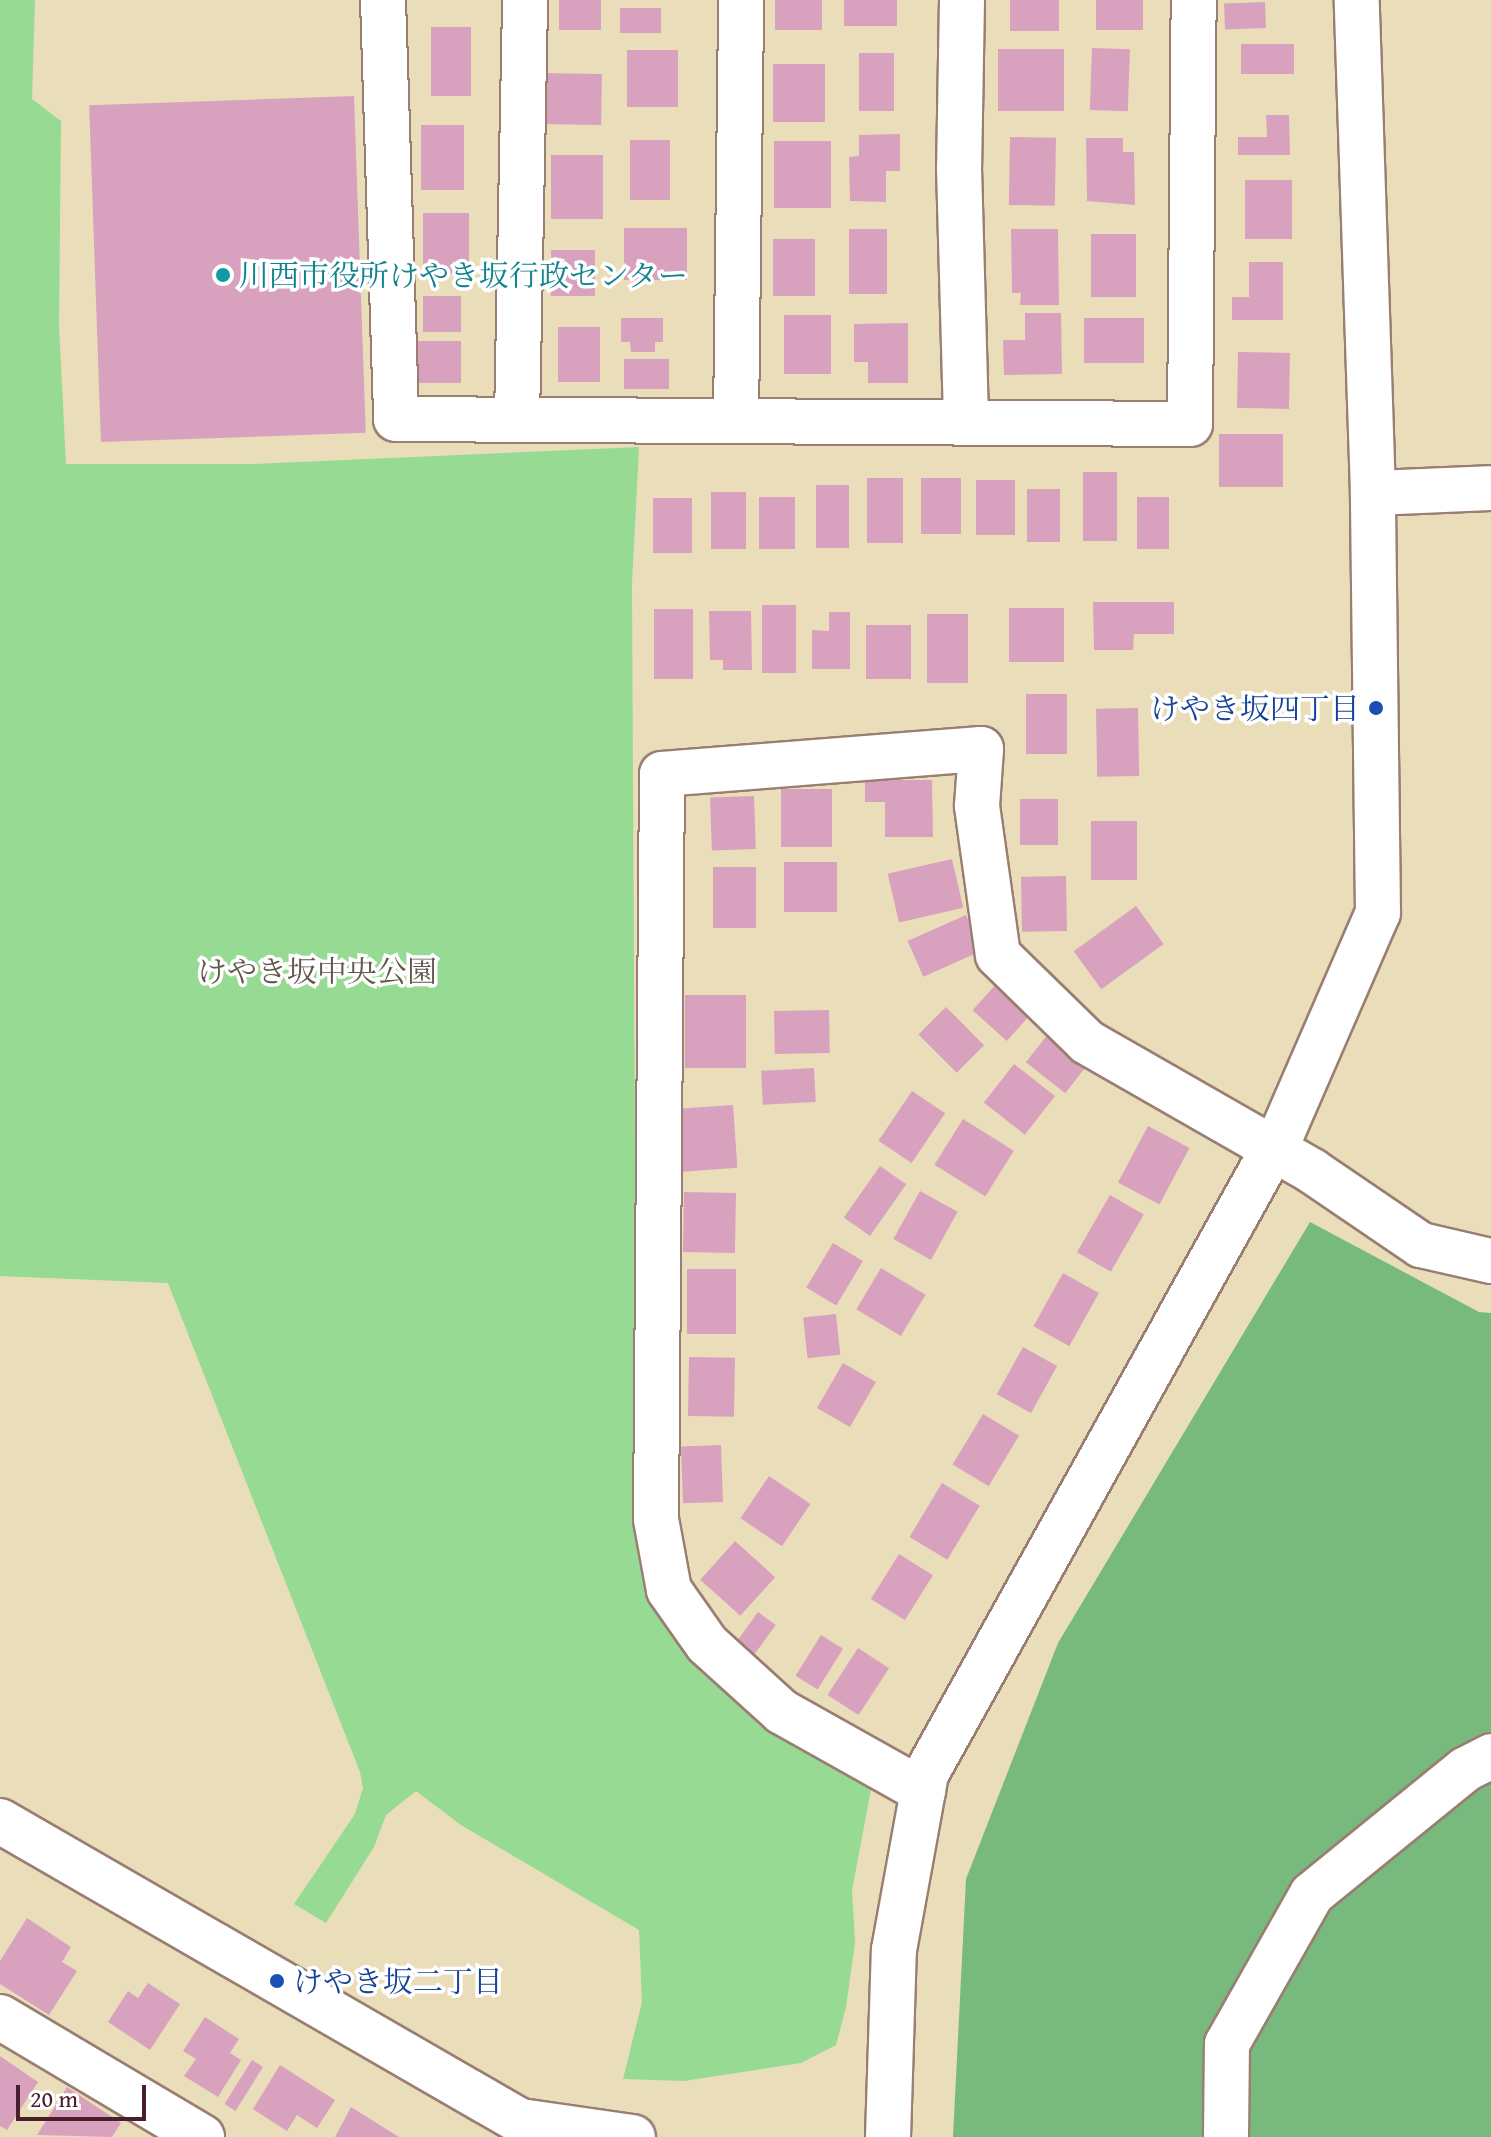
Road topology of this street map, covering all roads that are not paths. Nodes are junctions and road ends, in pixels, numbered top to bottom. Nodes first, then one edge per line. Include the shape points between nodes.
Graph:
1 (383, 0) edge
2 (525, 0) edge
3 (741, 0) edge
4 (962, 0) edge
5 (1194, 0) edge
6 (1357, 0) edge
7 (517, 420) junction
8 (736, 421) junction
9 (966, 423) junction
10 (1491, 488) edge
11 (1373, 493) junction
12 (1273, 1148) junction
13 (1491, 1261) edge
14 (1491, 1756) edge
15 (923, 1791) junction
16 (0, 1821) edge
17 (0, 2017) edge
18 (202, 2137) edge
19 (633, 2137) edge
20 (880, 2137) edge
21 (1226, 2137) edge

1 - 7 street via 396,419
2 - 7 street
3 - 8 street
4 - 9 street via 959,168
5 - 9 street via 1190,424
6 - 11 street
7 - 8 street
8 - 9 street
10 - 11 street
11 - 12 street via 1378,913
12 - 13 street via 1421,1245
12 - 15 street via 926,1774
12 - 15 street via 1087,1042 998,955 977,806 981,749 662,774 656,1519 669,1590 707,1644 782,1712
14 - 21 street via 1466,1769 1312,1894 1227,2044
15 - 20 street via 894,1950
16 - 19 street via 520,2121
17 - 18 street

